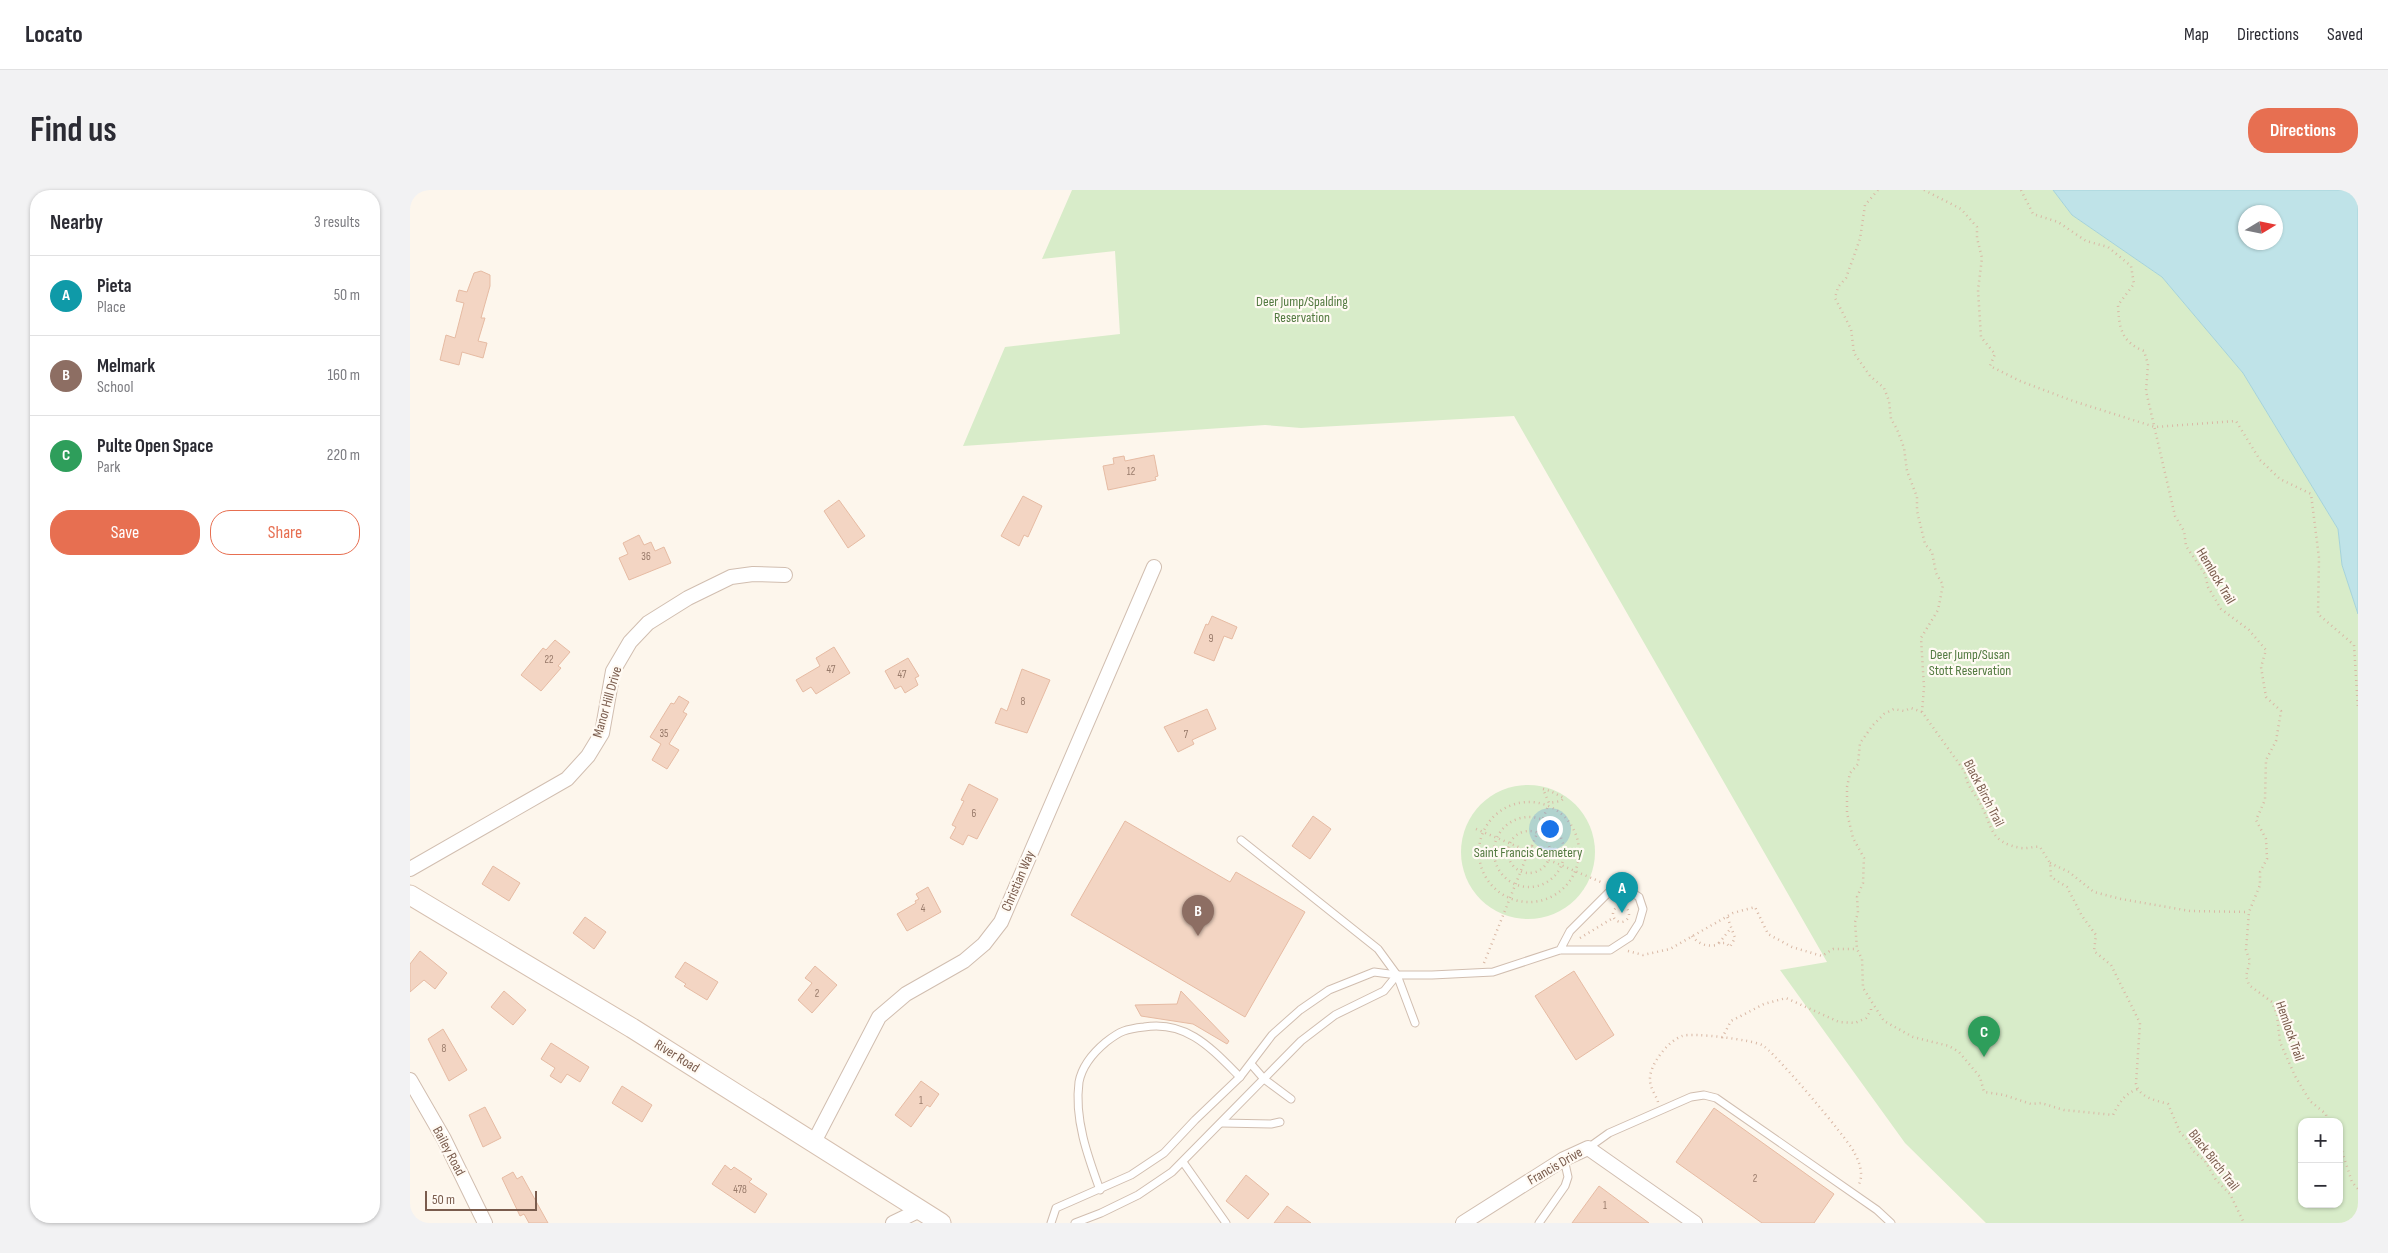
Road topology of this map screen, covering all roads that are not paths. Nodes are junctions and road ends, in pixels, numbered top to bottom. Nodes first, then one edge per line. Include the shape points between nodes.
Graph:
1 (1154, 567) dead end
2 (785, 575) dead end
3 (1241, 840) dead end
4 (410, 869) edge
5 (410, 895) edge
6 (1560, 950) junction
7 (1397, 975) junction
8 (1415, 1023) dead end
9 (1251, 1064) junction
10 (1240, 1077) junction
11 (1264, 1078) junction
12 (410, 1080) edge
13 (1292, 1099) dead end
14 (1280, 1122) dead end
15 (1222, 1123) junction
16 (814, 1142) junction
17 (1588, 1148) junction
18 (1564, 1159) junction
19 (1183, 1162) junction
20 (1100, 1190) junction
21 (920, 1210) junction
22 (485, 1223) edge
23 (893, 1223) edge
24 (941, 1223) edge
25 (1051, 1223) edge
26 (1075, 1223) edge
27 (1226, 1223) edge
28 (1463, 1223) edge
29 (1539, 1223) edge
30 (1695, 1223) edge
31 (1891, 1223) edge

1 - 16 street, Christian Way via 1001,922 984,944 964,961 906,994 879,1017
2 - 4 street, Manor Hill Drive via 731,577 648,623 630,642 613,671 602,733 588,756 567,780
3 - 7 lane via 1378,949
5 - 16 main road, River Road
6 - 6 lane via 1610,950 1630,937 1643,909 1639,898 1628,890 1614,888 1570,931
6 - 7 lane via 1493,972
7 - 8 lane
7 - 9 lane via 1374,972 1329,990 1272,1035
7 - 11 lane via 1384,991 1335,1015 1301,1041
9 - 10 lane
9 - 11 lane
10 - 20 lane via 1164,1153 1131,1175
10 - 20 lane via 1197,1037 1179,1029 1159,1025 1120,1031 1100,1047 1086,1063 1080,1081 1079,1113 1089,1160
11 - 13 lane
11 - 15 lane
12 - 22 street, Bailey Road via 444,1139
14 - 15 lane
15 - 19 lane
16 - 21 main road, River Road
17 - 18 street, Francis Drive
17 - 30 street, Francis Drive
17 - 31 lane via 1609,1133 1691,1096 1704,1095 1716,1098
18 - 28 street, Francis Drive
18 - 29 lane via 1568,1178 1565,1186
19 - 26 lane via 1138,1195
19 - 27 lane
20 - 25 lane via 1056,1208
21 - 23 street
21 - 24 main road, River Road

